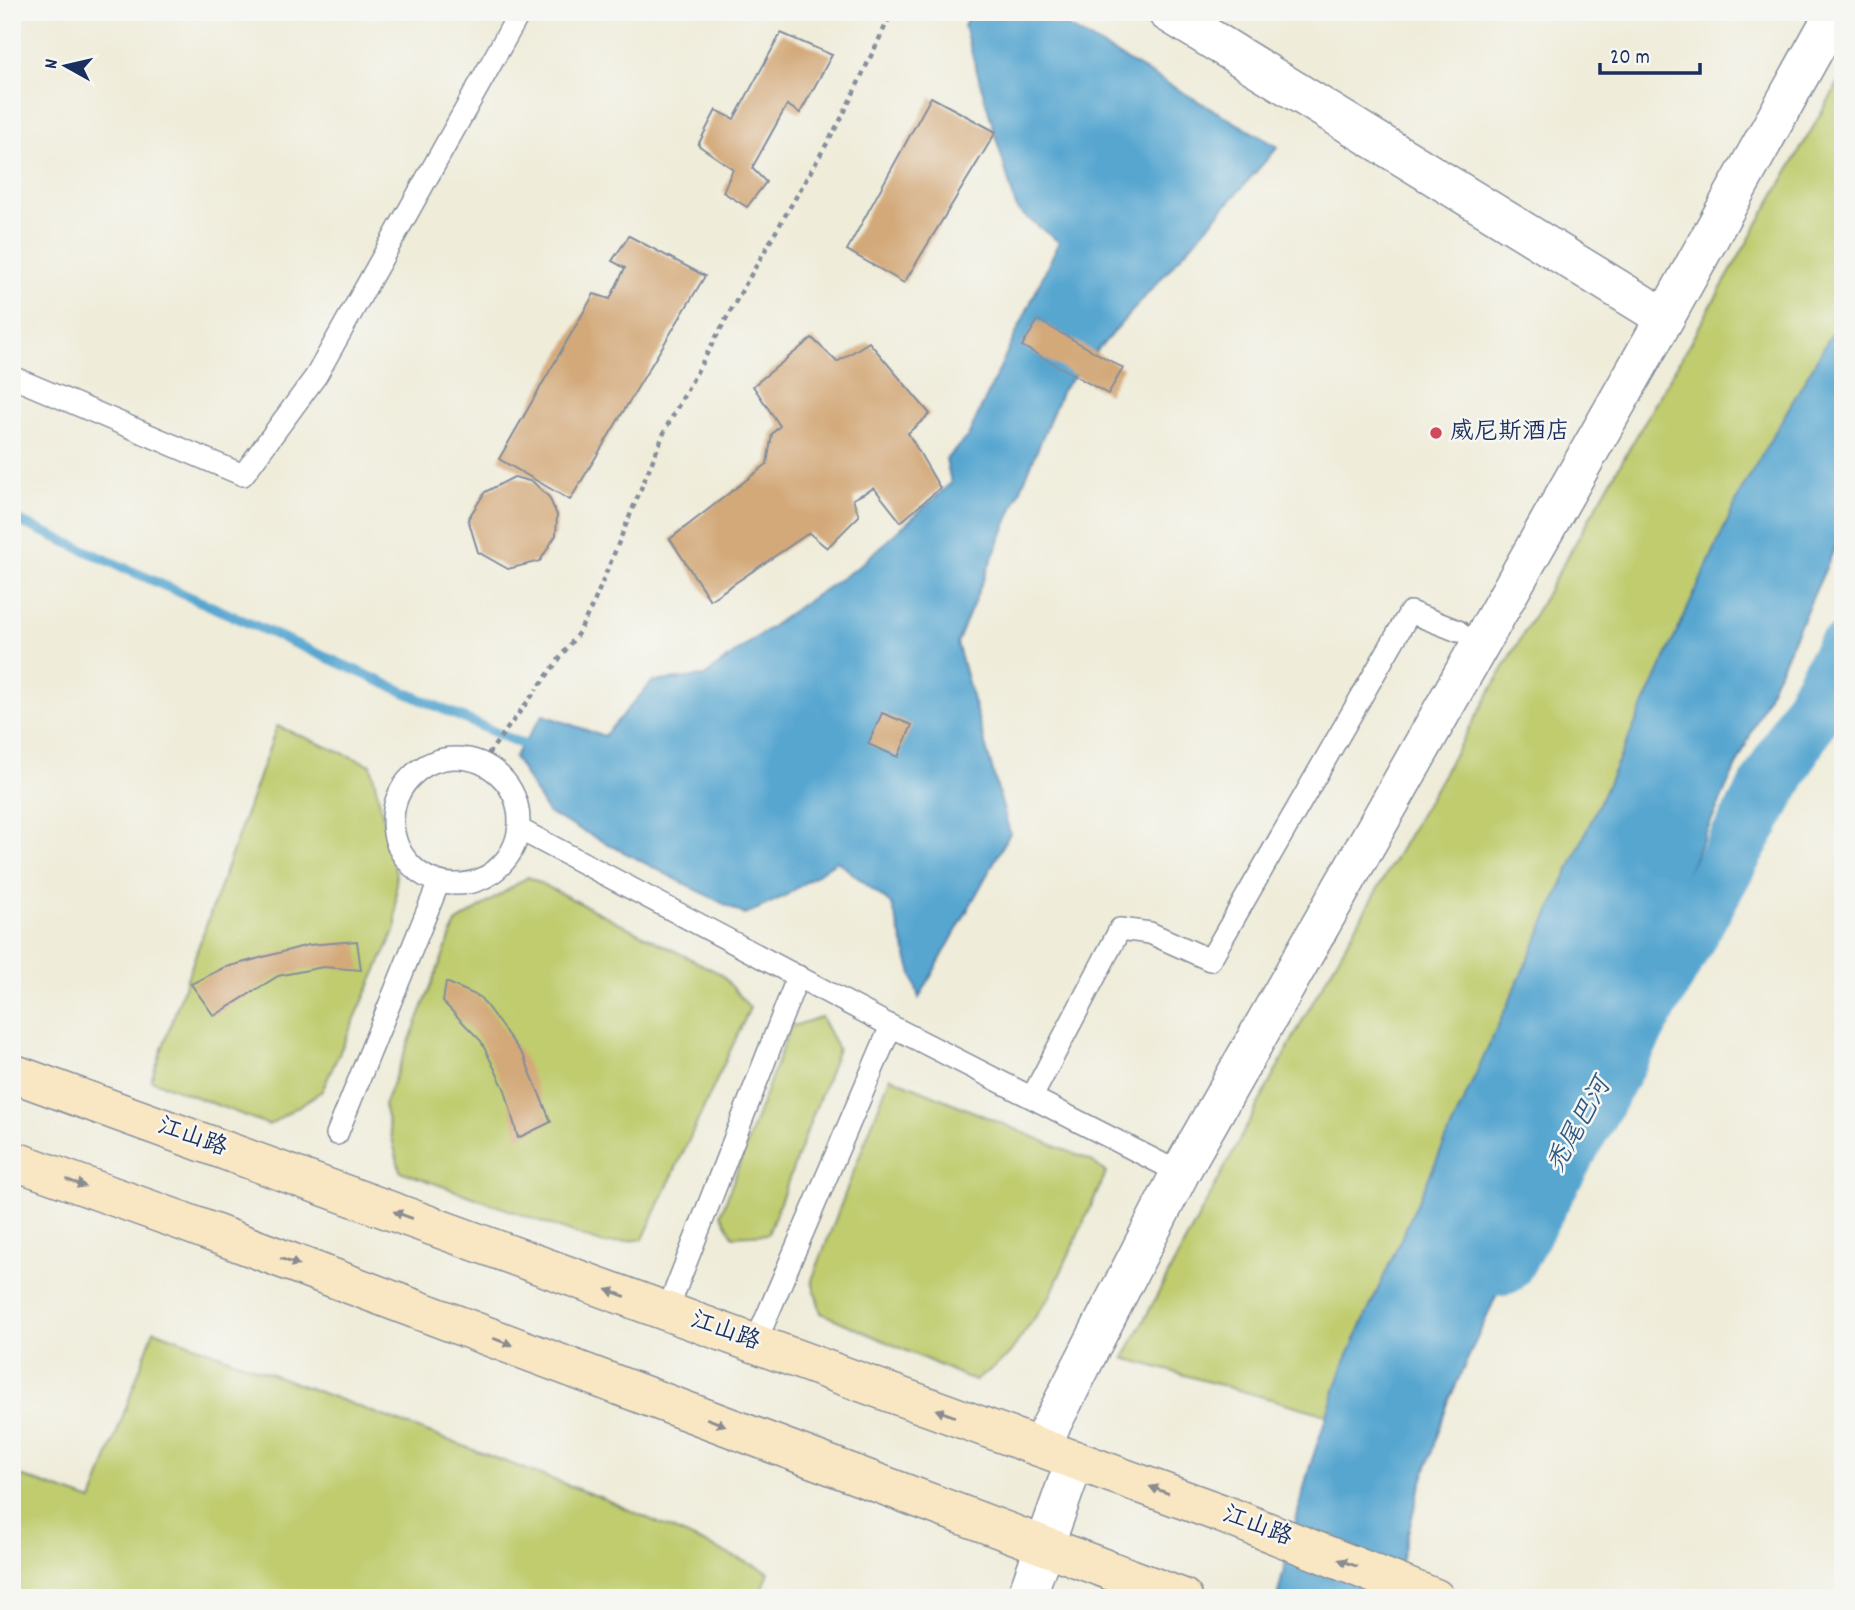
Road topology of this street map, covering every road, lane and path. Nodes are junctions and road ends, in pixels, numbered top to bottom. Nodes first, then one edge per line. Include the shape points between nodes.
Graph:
1 (520, 12) edge
2 (892, 12) edge
3 (1835, 12) edge
4 (1189, 18) edge
5 (1664, 318) junction
6 (12, 377) edge
7 (1458, 631) dead end
8 (482, 762) junction
9 (519, 830) junction
10 (439, 882) junction
11 (798, 976) junction
12 (891, 1026) junction
13 (12, 1073) edge
14 (1032, 1097) junction
15 (337, 1134) dead end
16 (12, 1160) edge
17 (1180, 1173) junction
18 (667, 1311) junction
19 (755, 1344) junction
20 (1058, 1454) junction
21 (1045, 1546) junction
22 (1424, 1593) edge
23 (1180, 1597) edge
24 (1026, 1598) edge

1 - 6 lane via 316,376 243,475
2 - 8 path via 841,119 666,428 579,632
3 - 5 street
4 - 5 street
5 - 17 street
7 - 14 lane via 1410,612 1210,960 1150,933 1120,929
8 - 9 lane via 512,789
8 - 10 lane via 462,757 422,767 397,799 396,840 406,859
9 - 10 lane via 513,850 482,879 461,884
9 - 11 lane
10 - 15 lane
11 - 12 lane
11 - 18 lane
12 - 14 lane
12 - 19 lane
18 -> 13 main road, 江山路
14 - 17 lane
16 -> 21 main road
17 - 20 street
18 - 19 main road, 江山路
20 -> 19 main road, 江山路
20 - 21 street
22 -> 20 main road, 江山路
21 - 23 main road
21 - 24 street

